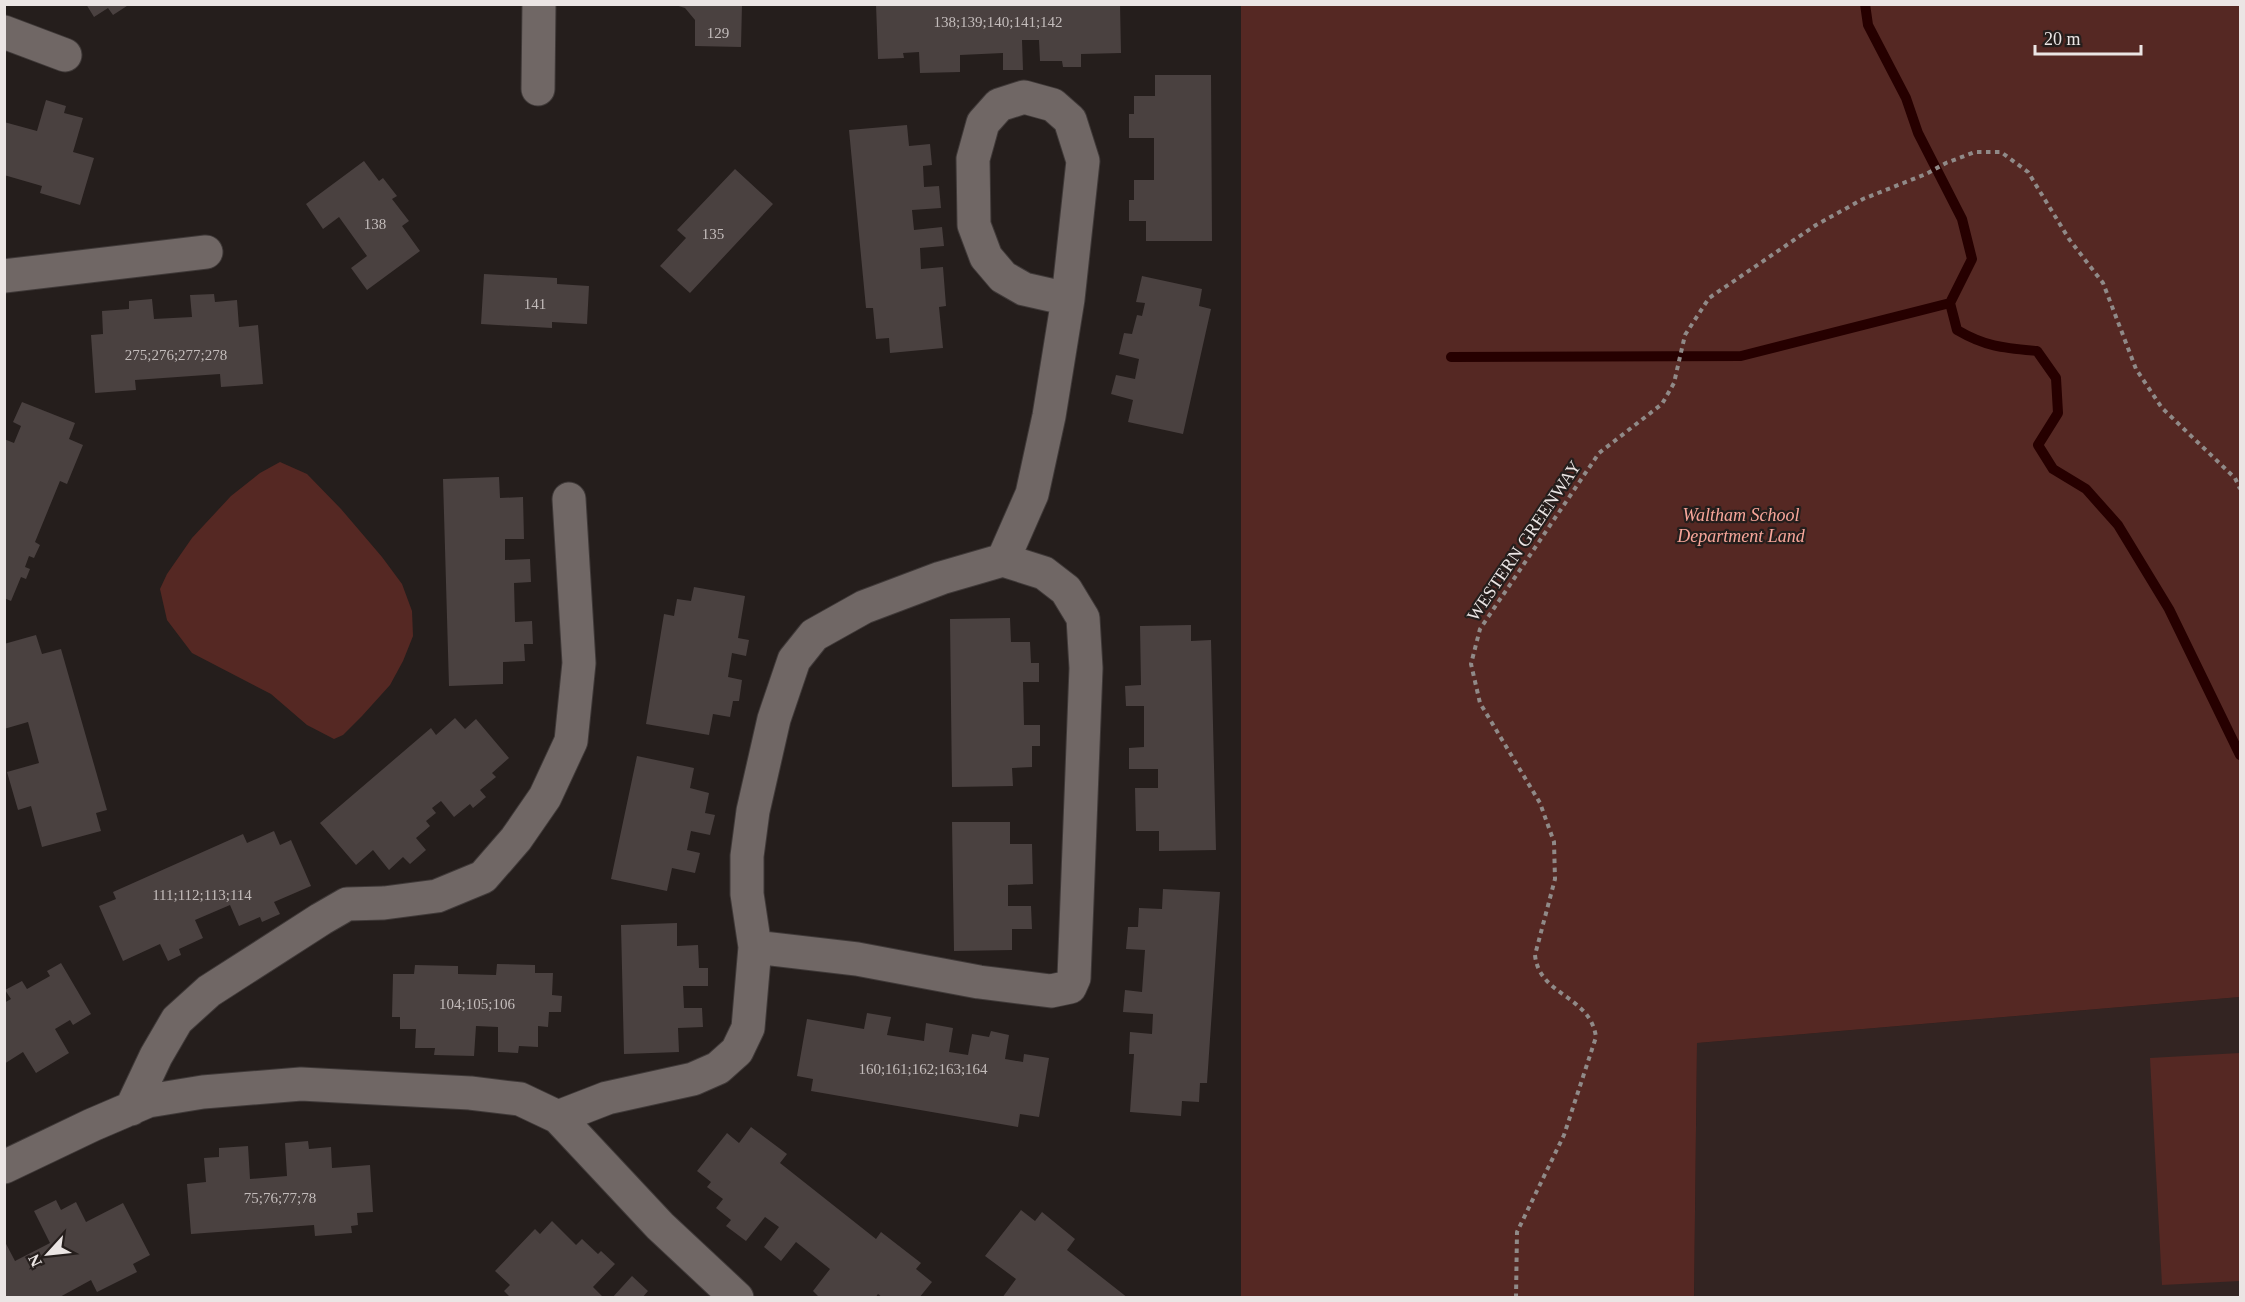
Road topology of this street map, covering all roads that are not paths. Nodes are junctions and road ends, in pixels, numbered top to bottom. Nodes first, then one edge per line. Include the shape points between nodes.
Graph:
1 (539, 4) edge
2 (4, 32) edge
3 (65, 55) dead end
4 (538, 89) dead end
5 (206, 252) dead end
6 (4, 276) edge
7 (1068, 300) junction
8 (569, 499) dead end
9 (1003, 560) junction
10 (755, 947) junction
11 (131, 1109) junction
12 (558, 1117) junction
13 (4, 1167) edge
14 (737, 1298) edge

1 - 4 street
2 - 3 street
5 - 6 street
7 - 7 street via 1024,289 1003,278 986,257 974,225 973,159 983,123 999,105 1024,97 1053,105 1070,120 1083,161
7 - 9 street via 1032,494
8 - 11 street via 579,663 571,741 545,797 516,839 483,877 437,896 348,904 209,991 177,1020
9 - 10 street via 864,607 814,635 794,660 774,719 753,811 747,894
9 - 10 street via 1044,573 1066,590 1083,618 1086,668 1074,978 1070,987 1051,991 978,982 857,958
10 - 12 street via 748,1028 737,1051 718,1068 693,1079 607,1098
11 - 12 street via 148,1101 203,1092 301,1084 520,1099
11 - 13 street
12 - 14 street via 660,1226

